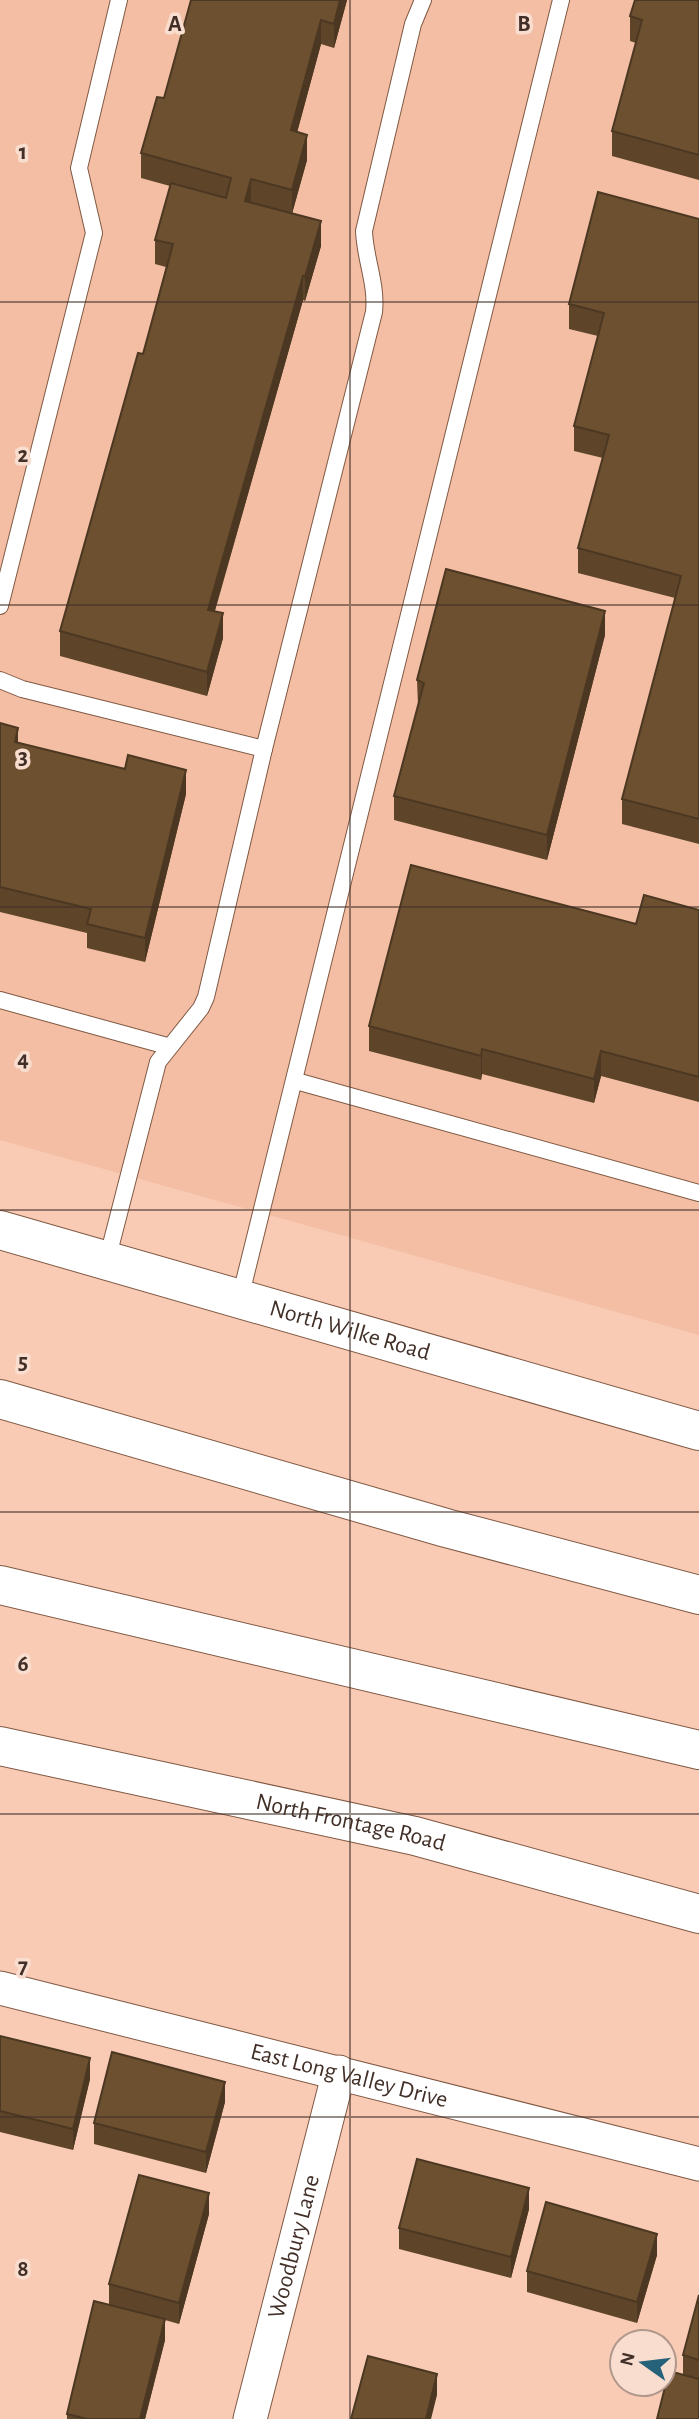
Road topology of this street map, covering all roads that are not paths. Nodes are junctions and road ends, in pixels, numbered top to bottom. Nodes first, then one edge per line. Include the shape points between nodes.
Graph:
1 (119, 0) edge
2 (423, 0) edge
3 (561, 0) edge
4 (0, 606) edge
5 (0, 680) edge
6 (264, 748) junction
7 (0, 1000) edge
8 (167, 1046) junction
9 (296, 1081) junction
10 (699, 1193) edge
11 (0, 1230) edge
12 (107, 1261) junction
13 (240, 1298) junction
14 (0, 1399) edge
15 (699, 1431) edge
16 (0, 1585) edge
17 (699, 1595) edge
18 (0, 1746) edge
19 (699, 1750) edge
20 (699, 1914) edge
21 (0, 1989) edge
22 (339, 2072) junction
23 (699, 2164) edge
24 (250, 2419) edge

1 - 4 lane via 79,168 94,233
2 - 6 lane via 413,24 364,231 365,256 376,292 374,312
3 - 9 lane
5 - 6 lane
6 - 8 lane via 206,997 193,1020
7 - 8 lane
8 - 12 lane via 158,1062
9 - 10 lane
9 - 13 lane
11 - 12 main road, North Wilke Road
12 - 13 main road, North Wilke Road
13 - 15 main road, North Wilke Road
14 - 17 main road via 446,1528
16 - 19 main road
18 - 20 main road, North Frontage Road via 415,1836
21 - 22 street, East Long Valley Drive
22 - 23 street, East Long Valley Drive
22 - 24 street, Woodbury Lane

